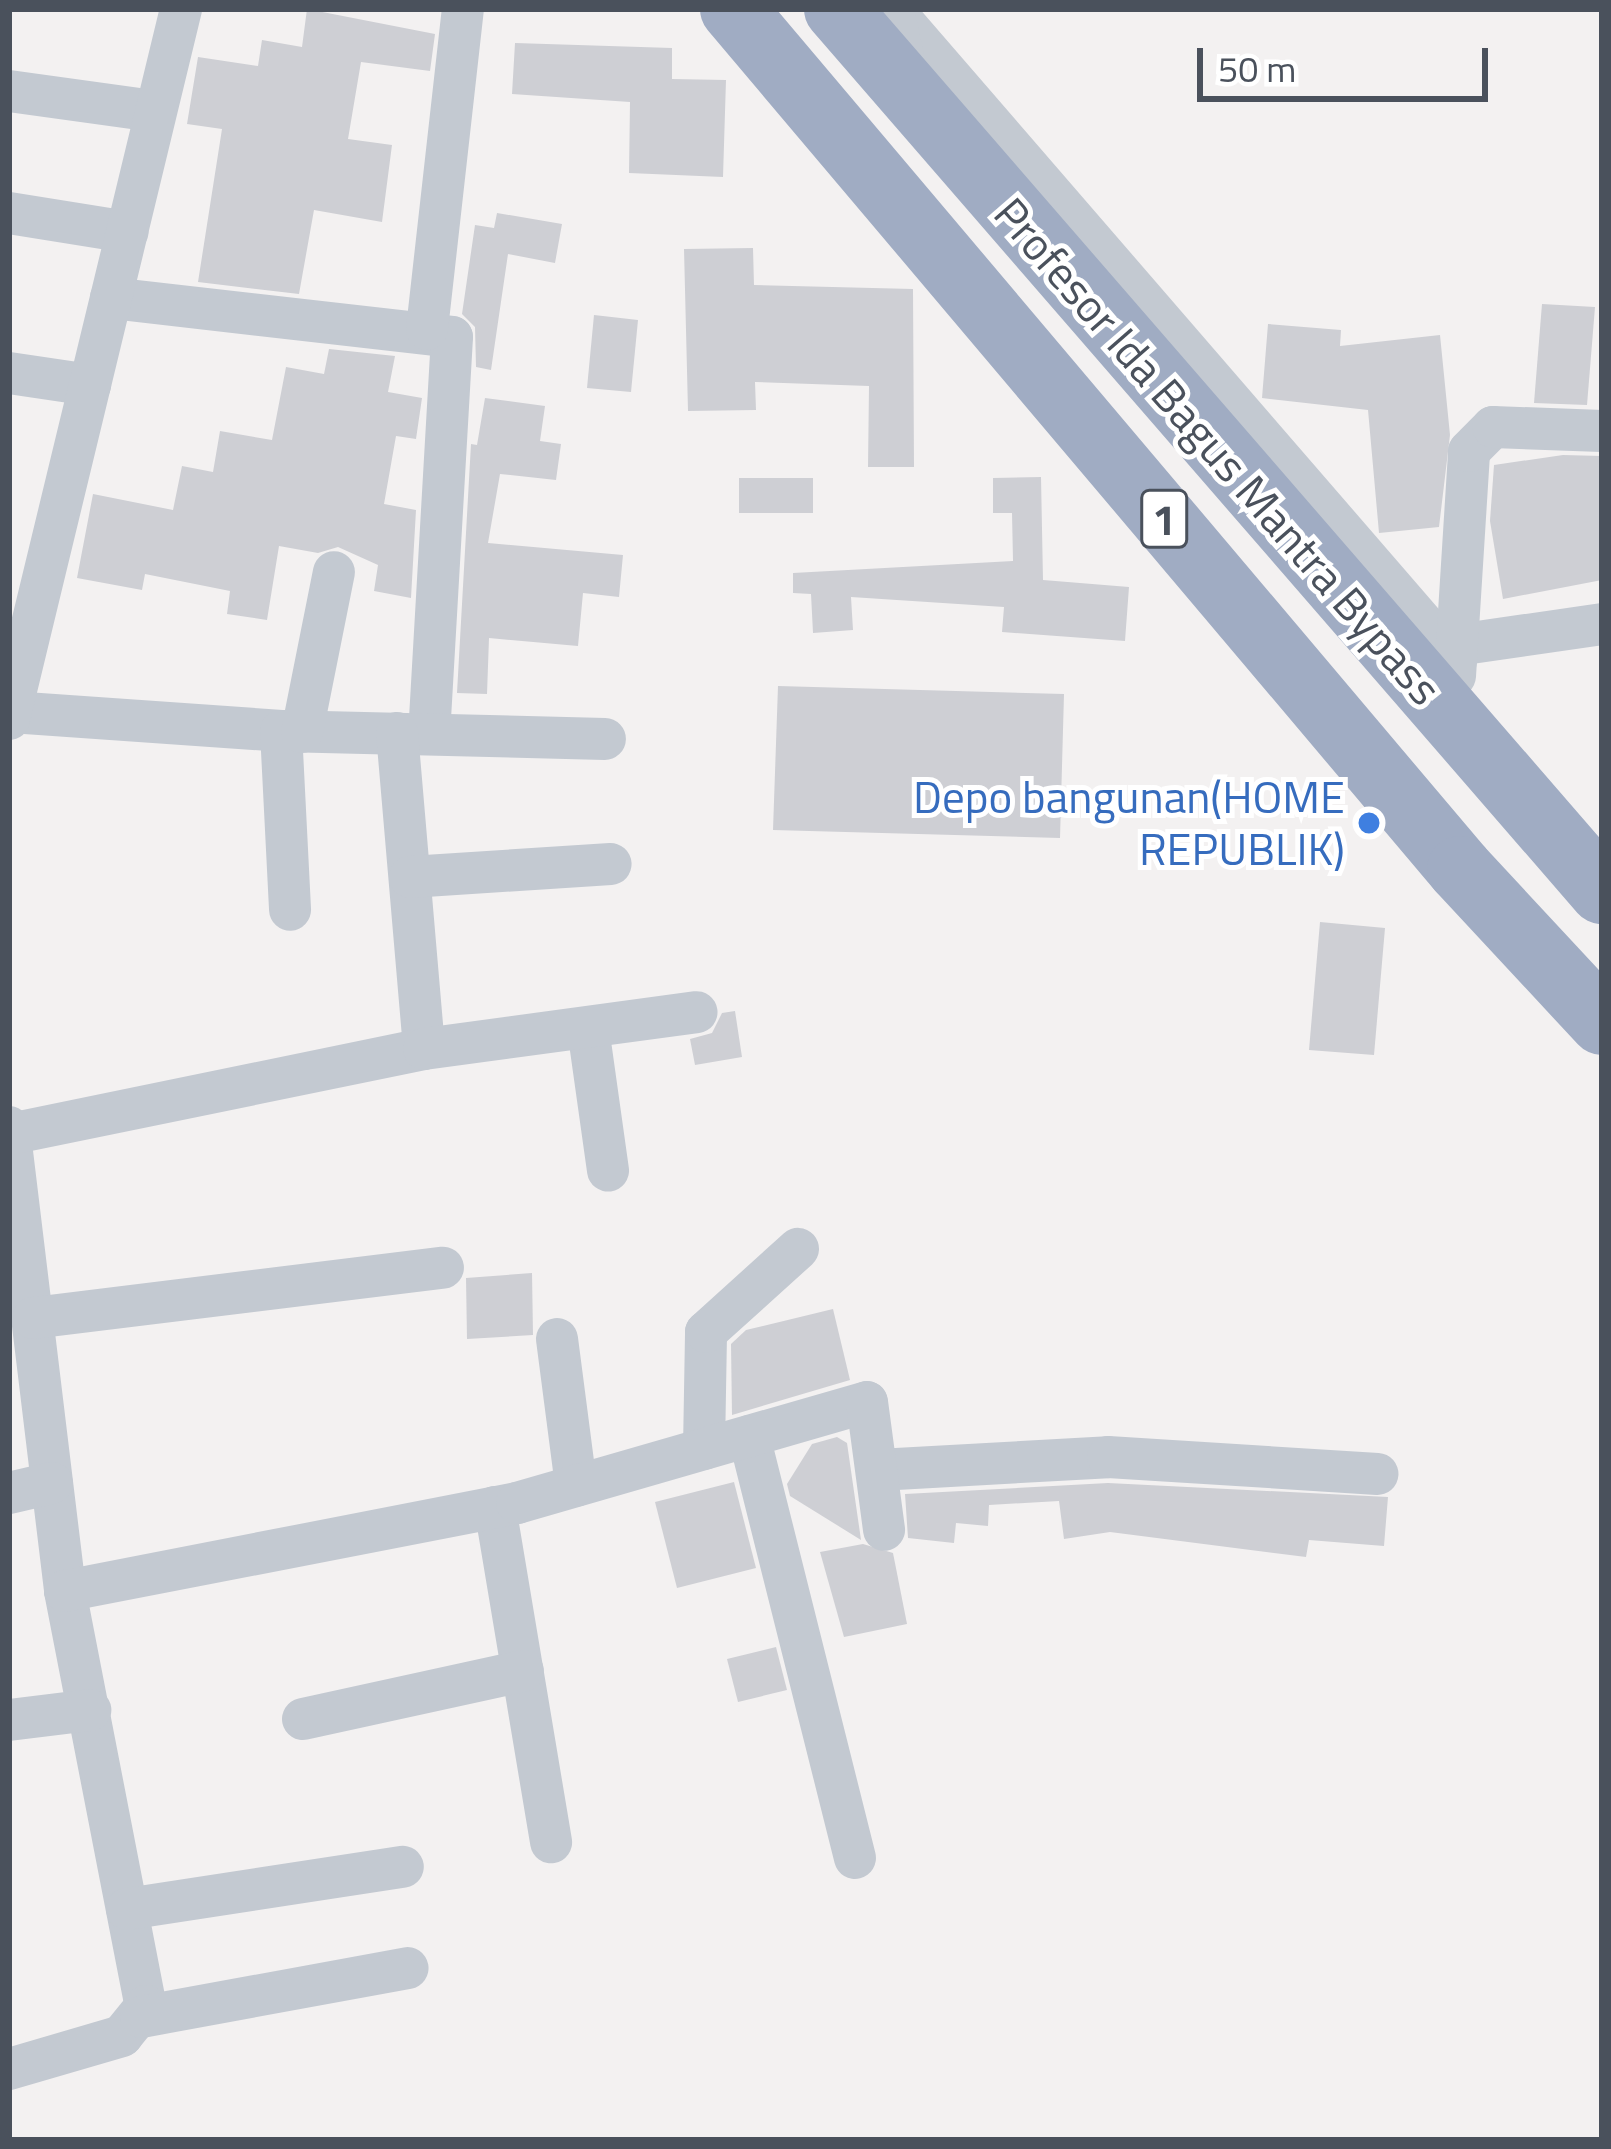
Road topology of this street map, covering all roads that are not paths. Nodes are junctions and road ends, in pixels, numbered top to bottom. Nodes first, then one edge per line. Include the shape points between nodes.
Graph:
1 (463, 9) edge
2 (733, 9) edge
3 (838, 9) edge
4 (890, 9) edge
5 (166, 12) edge
6 (905, 91) junction
7 (9, 92) edge
8 (154, 111) junction
9 (9, 213) edge
10 (127, 232) junction
11 (111, 298) junction
12 (427, 329) junction
13 (9, 373) edge
14 (90, 385) junction
15 (1602, 431) edge
16 (334, 572) dead end
17 (1602, 624) edge
18 (1455, 675) junction
19 (11, 701) edge
20 (291, 732) junction
21 (413, 733) junction
22 (605, 739) dead end
23 (611, 864) dead end
24 (410, 878) junction
25 (1602, 891) edge
26 (290, 910) dead end
27 (697, 1012) dead end
28 (1602, 1022) edge
29 (588, 1028) junction
30 (424, 1049) junction
31 (10, 1131) edge
32 (608, 1172) dead end
33 (12, 1181) edge
34 (798, 1250) dead end
35 (443, 1268) dead end
36 (557, 1339) dead end
37 (26, 1344) edge
38 (749, 1436) junction
39 (704, 1449) junction
40 (878, 1470) junction
41 (1377, 1474) dead end
42 (52, 1483) junction
43 (576, 1486) junction
44 (9, 1493) edge
45 (496, 1507) junction
46 (884, 1530) dead end
47 (65, 1591) junction
48 (523, 1671) junction
49 (90, 1710) junction
50 (303, 1719) dead end
51 (9, 1720) edge
52 (551, 1842) dead end
53 (855, 1858) dead end
54 (403, 1868) dead end
55 (127, 1909) junction
56 (408, 1968) dead end
57 (141, 2017) junction
58 (9, 2069) edge

1 - 12 street
2 - 28 highway, Profesor Ida Bagus Mantra Bypass / 1 via 1460,869
3 - 6 highway, Profesor Ida Bagus Mantra Bypass / 1
4 - 6 street
4 - 18 street
5 - 8 street
6 - 18 highway, Profesor Ida Bagus Mantra Bypass / 1
7 - 8 street
8 - 10 street
9 - 10 street
10 - 11 street
11 - 12 street
11 - 14 street
12 - 21 street via 453,341
13 - 14 street
14 - 19 street
15 - 18 street via 1492,427 1469,452
16 - 20 street
17 - 18 street
18 - 25 highway, Profesor Ida Bagus Mantra Bypass / 1
19 - 20 street
20 - 21 street
20 - 26 street
21 - 22 street
21 - 24 street
23 - 24 street
24 - 30 street
27 - 29 street
29 - 30 street
29 - 32 street
30 - 31 street
31 - 33 street
33 - 37 street
34 - 39 street via 706,1332
35 - 37 street
36 - 43 street
37 - 42 street
38 - 39 street
38 - 40 street via 867,1402
38 - 53 street
39 - 43 street
40 - 41 street via 1108,1457
40 - 46 street
42 - 44 street
42 - 47 street
43 - 45 street
45 - 47 street
45 - 48 street
47 - 49 street
48 - 50 street
48 - 52 street
49 - 51 street
49 - 55 street
54 - 55 street
55 - 57 street via 146,2006
56 - 57 street
57 - 58 street via 122,2036

